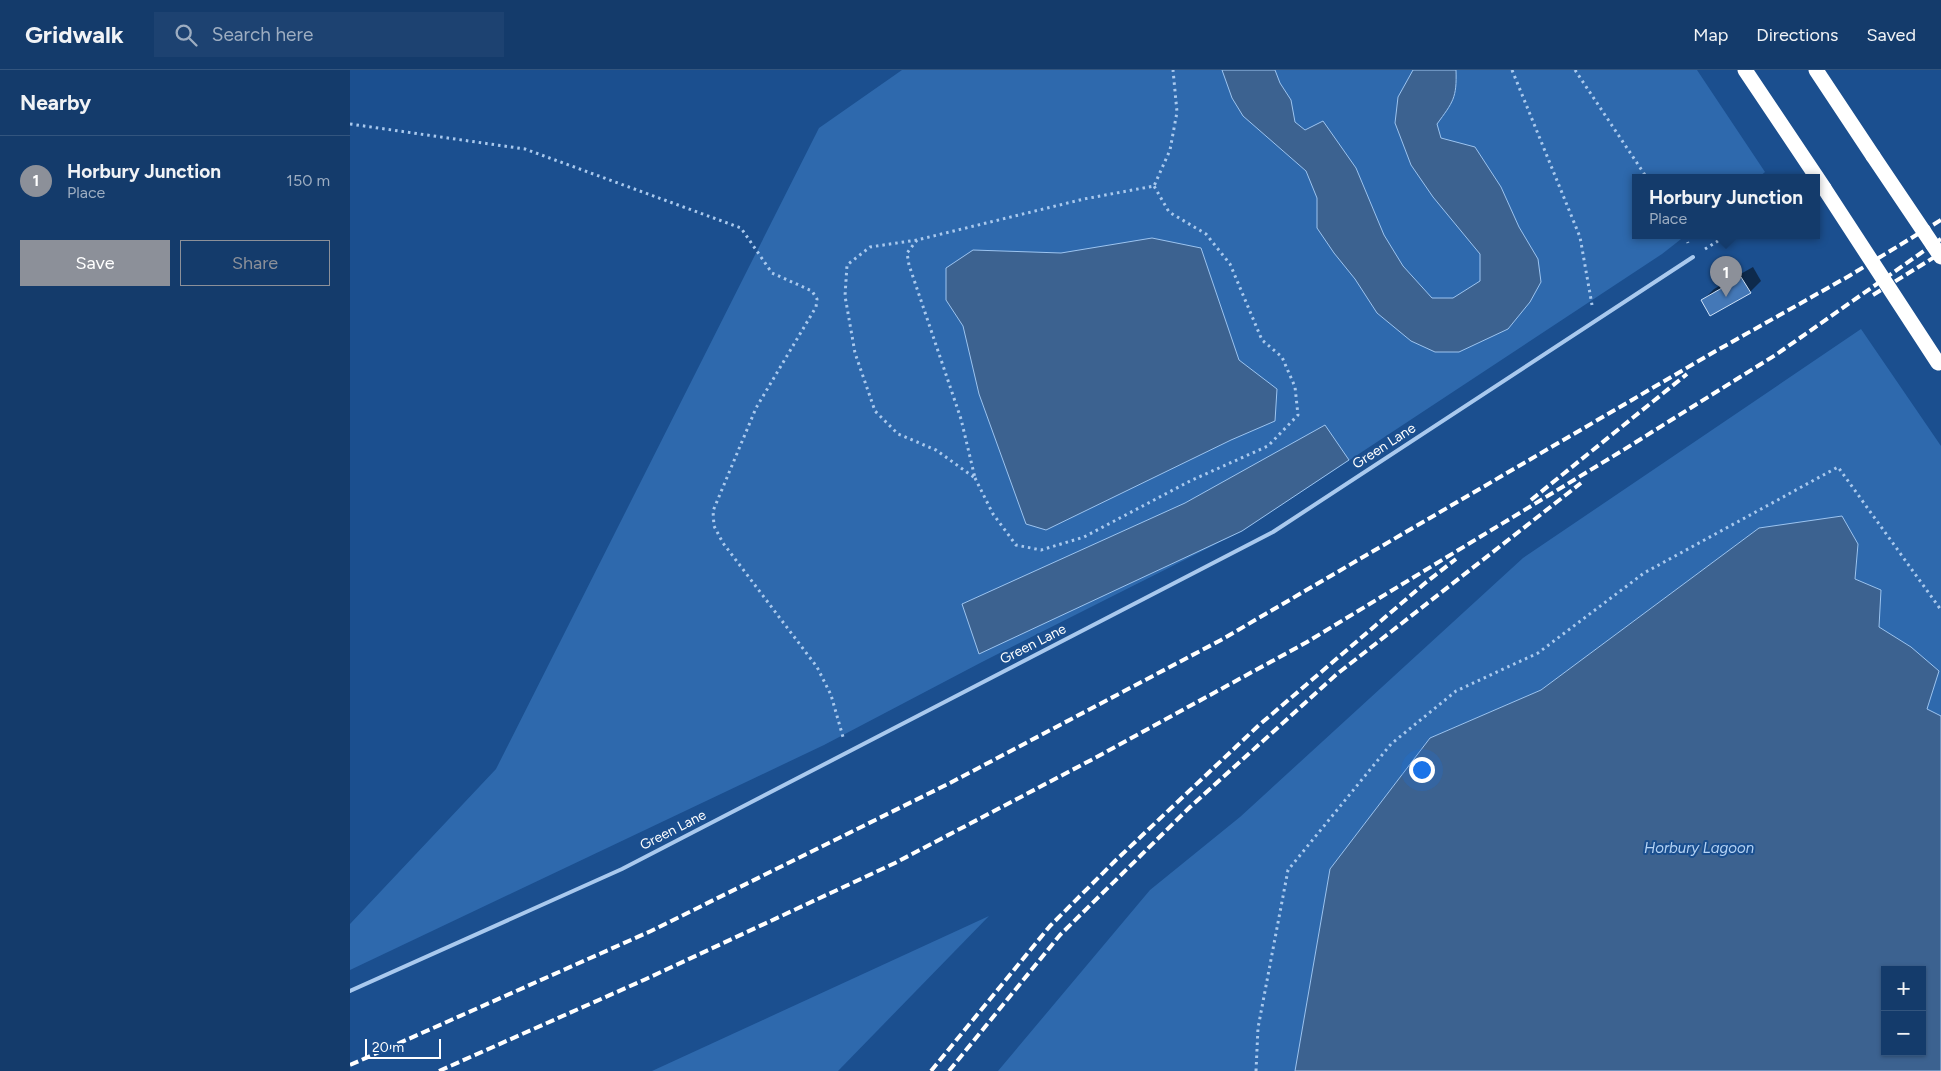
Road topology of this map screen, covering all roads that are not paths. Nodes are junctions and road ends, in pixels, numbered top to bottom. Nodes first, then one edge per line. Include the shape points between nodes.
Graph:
1 (1745, 70) edge
2 (1816, 70) edge
3 (1815, 174) edge
4 (1820, 182) edge
5 (1693, 257) road end
6 (1941, 257) edge
7 (1940, 366) edge
8 (350, 991) edge

1 - 3 highway, bridge
2 - 6 highway, bridge
4 - 7 highway, bridge
5 - 8 lane, Green Lane via 1273,532 622,869

